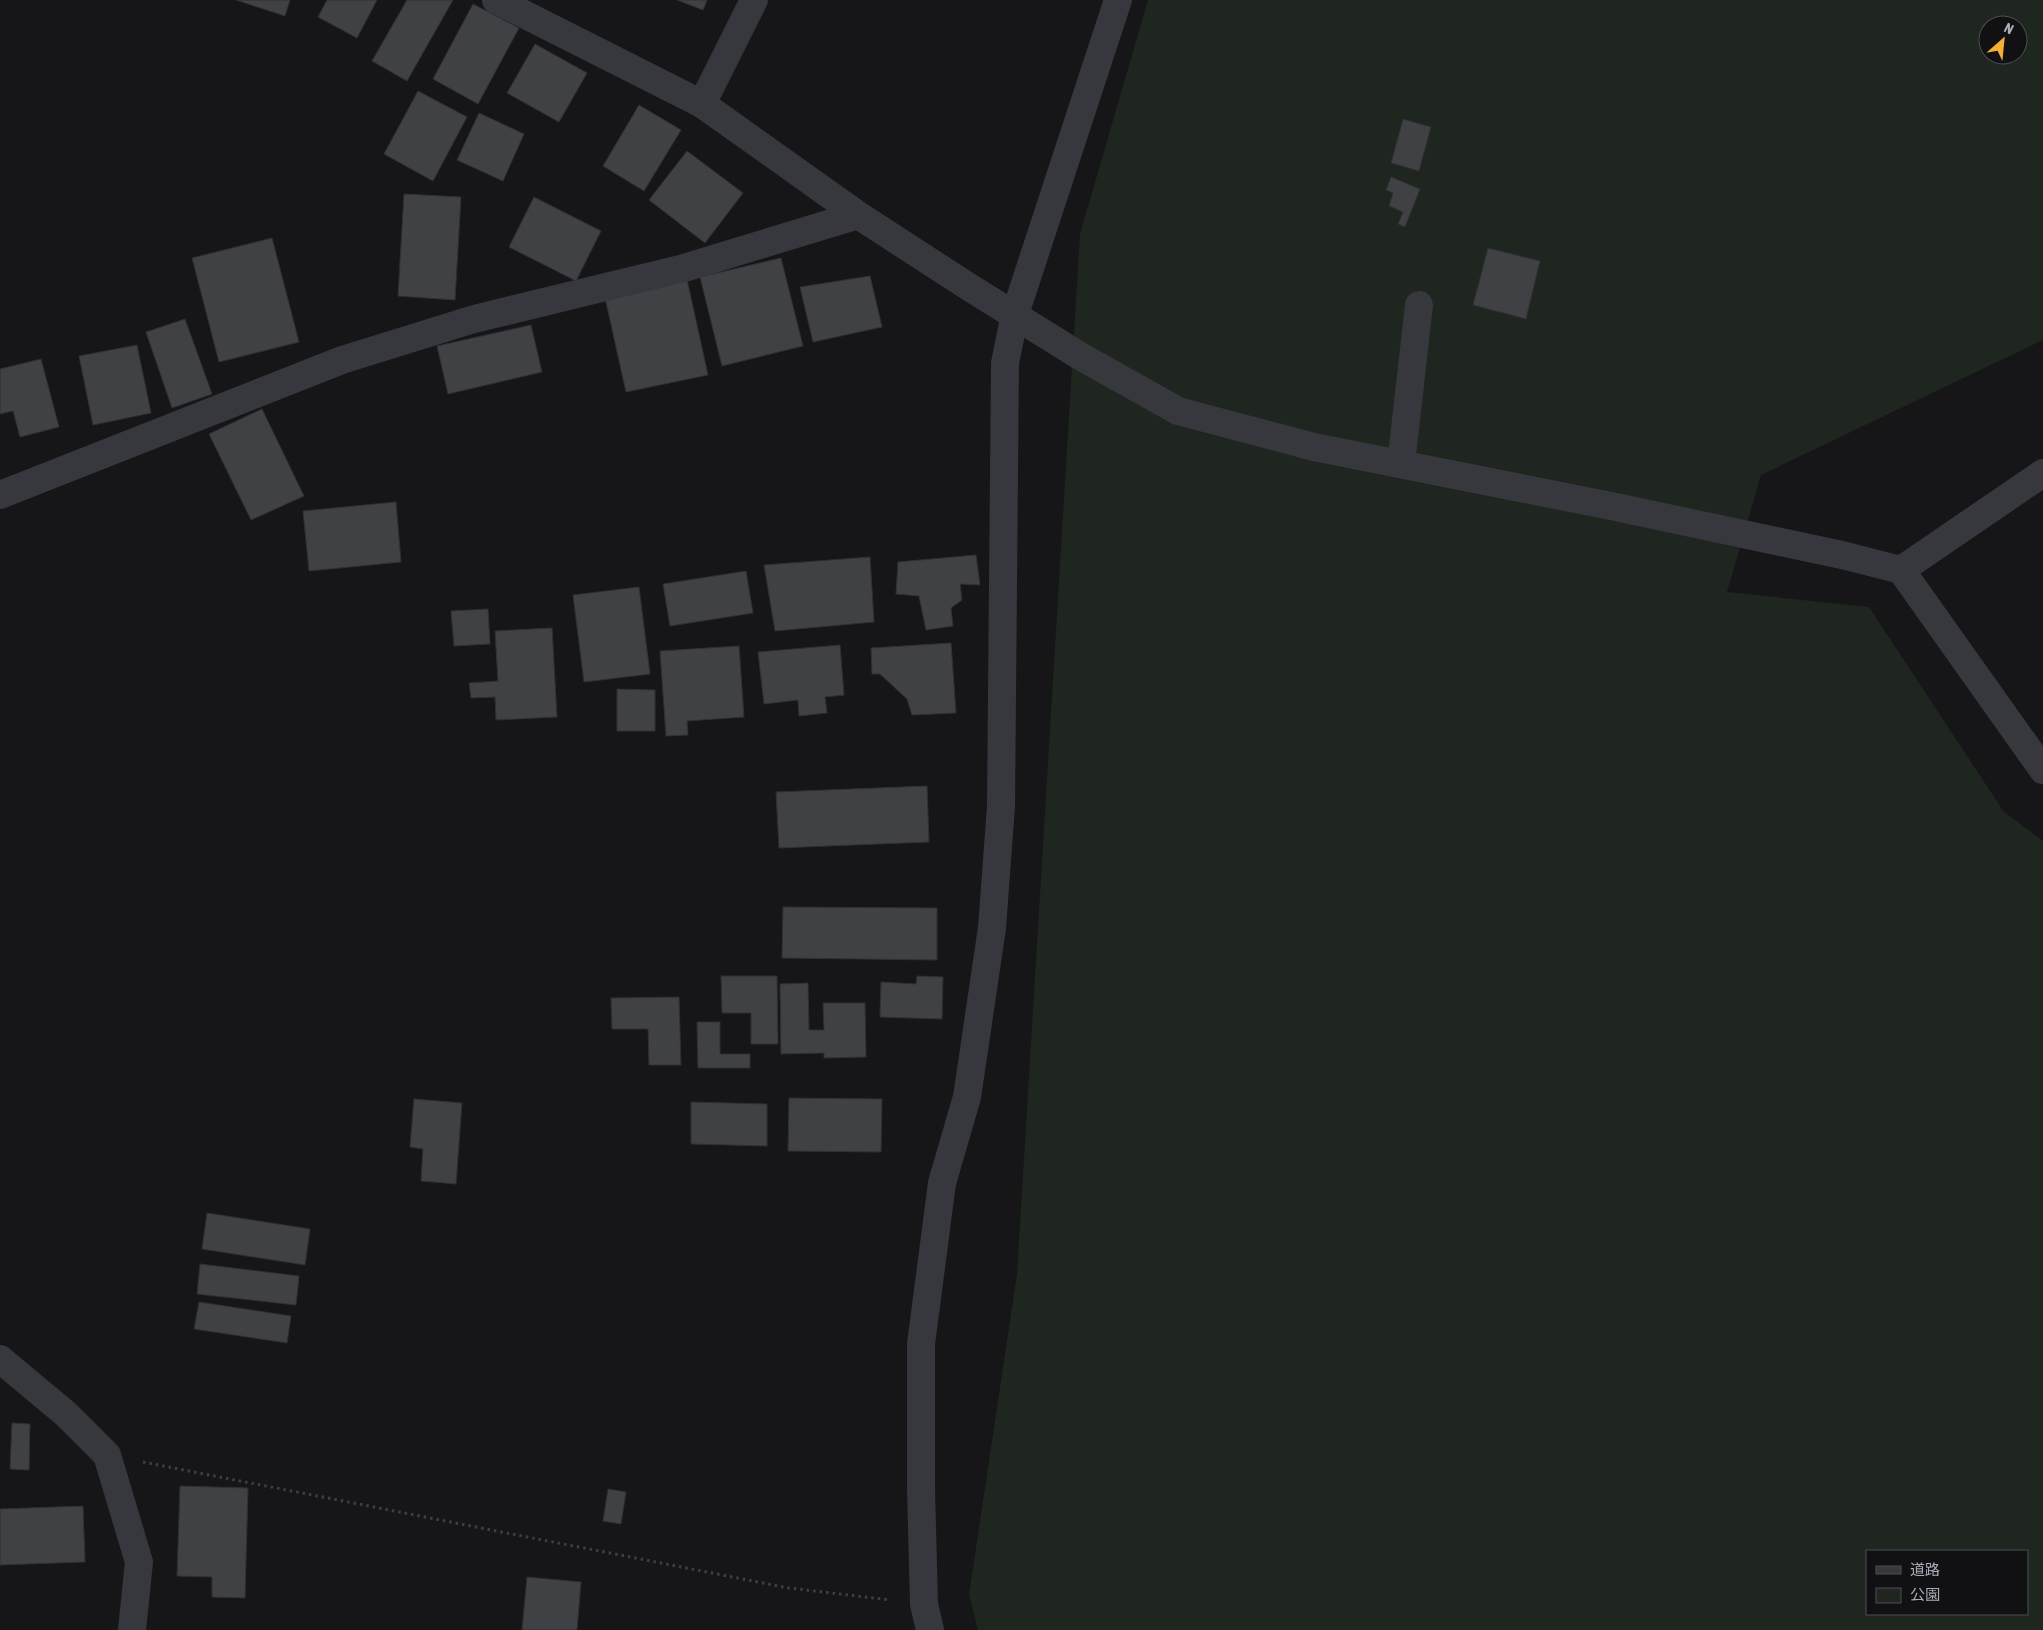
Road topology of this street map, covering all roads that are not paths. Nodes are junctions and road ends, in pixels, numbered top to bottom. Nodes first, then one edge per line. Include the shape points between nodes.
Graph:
1 (496, 0) edge
2 (754, 0) edge
3 (1118, 0) edge
4 (702, 104) junction
5 (858, 215) junction
6 (1419, 306) dead end
7 (1015, 314) junction
8 (1401, 464) junction
9 (2043, 473) edge
10 (0, 495) edge
11 (1901, 570) junction
12 (2043, 770) edge
13 (0, 1359) edge
14 (132, 1630) edge
15 (930, 1630) edge

1 - 4 street
2 - 4 street
3 - 7 street
4 - 5 street
5 - 7 street
5 - 10 street via 684,268 474,319 342,360
6 - 8 street
7 - 8 street via 1080,356 1178,411 1314,446
7 - 15 street via 1005,363 1001,806 992,928 967,1097 942,1183 921,1344 924,1604
8 - 11 street via 1616,507
9 - 11 street
11 - 12 street
13 - 14 street via 66,1414 107,1455 140,1562

